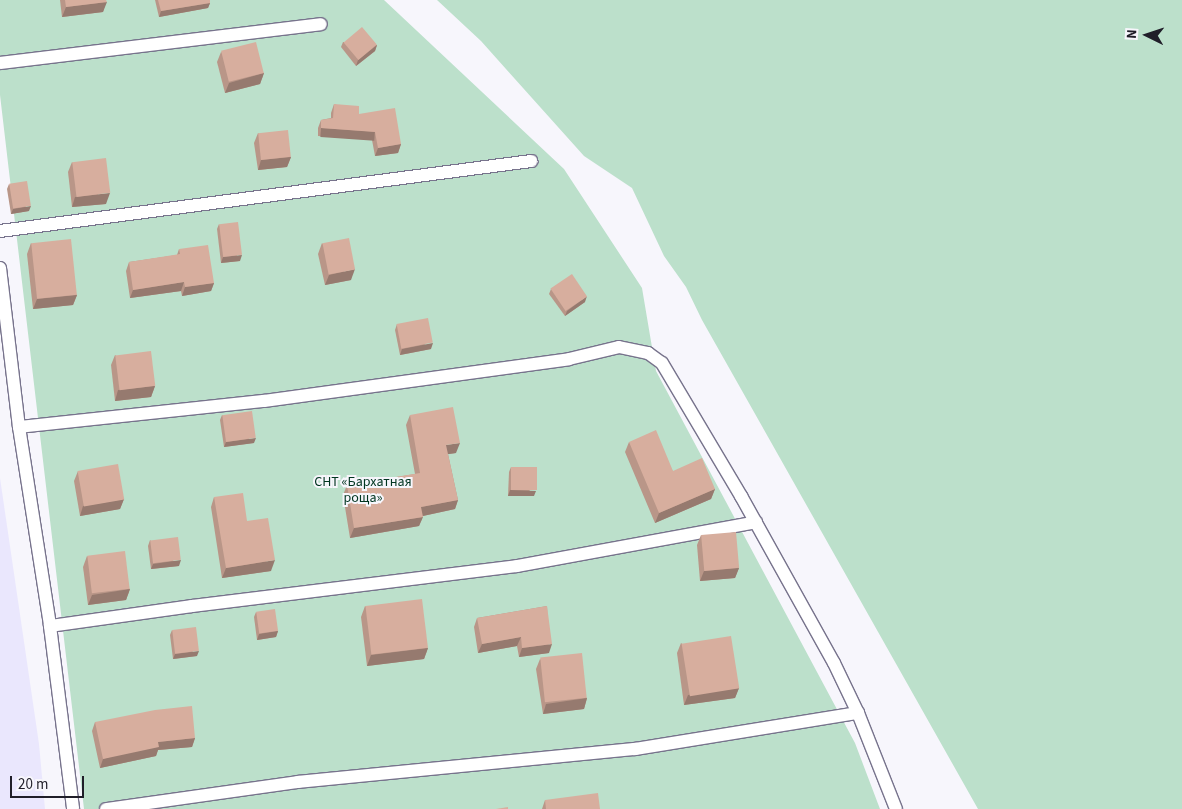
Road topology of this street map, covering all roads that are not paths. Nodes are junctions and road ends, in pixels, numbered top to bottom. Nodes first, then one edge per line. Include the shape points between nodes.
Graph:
1 (320, 24) dead end
2 (0, 63) edge
3 (532, 161) dead end
4 (0, 231) edge
5 (0, 268) edge
6 (20, 427) junction
7 (756, 522) junction
8 (50, 626) junction
9 (858, 713) junction
10 (73, 809) edge
11 (106, 809) edge
12 (896, 809) edge

1 - 2 lane
3 - 4 lane
5 - 6 lane
6 - 7 lane via 284,398 569,359 619,347 648,353 662,364
6 - 8 lane
7 - 8 lane via 518,566
7 - 9 lane
8 - 10 lane
9 - 11 lane via 635,749 298,782
9 - 12 lane

